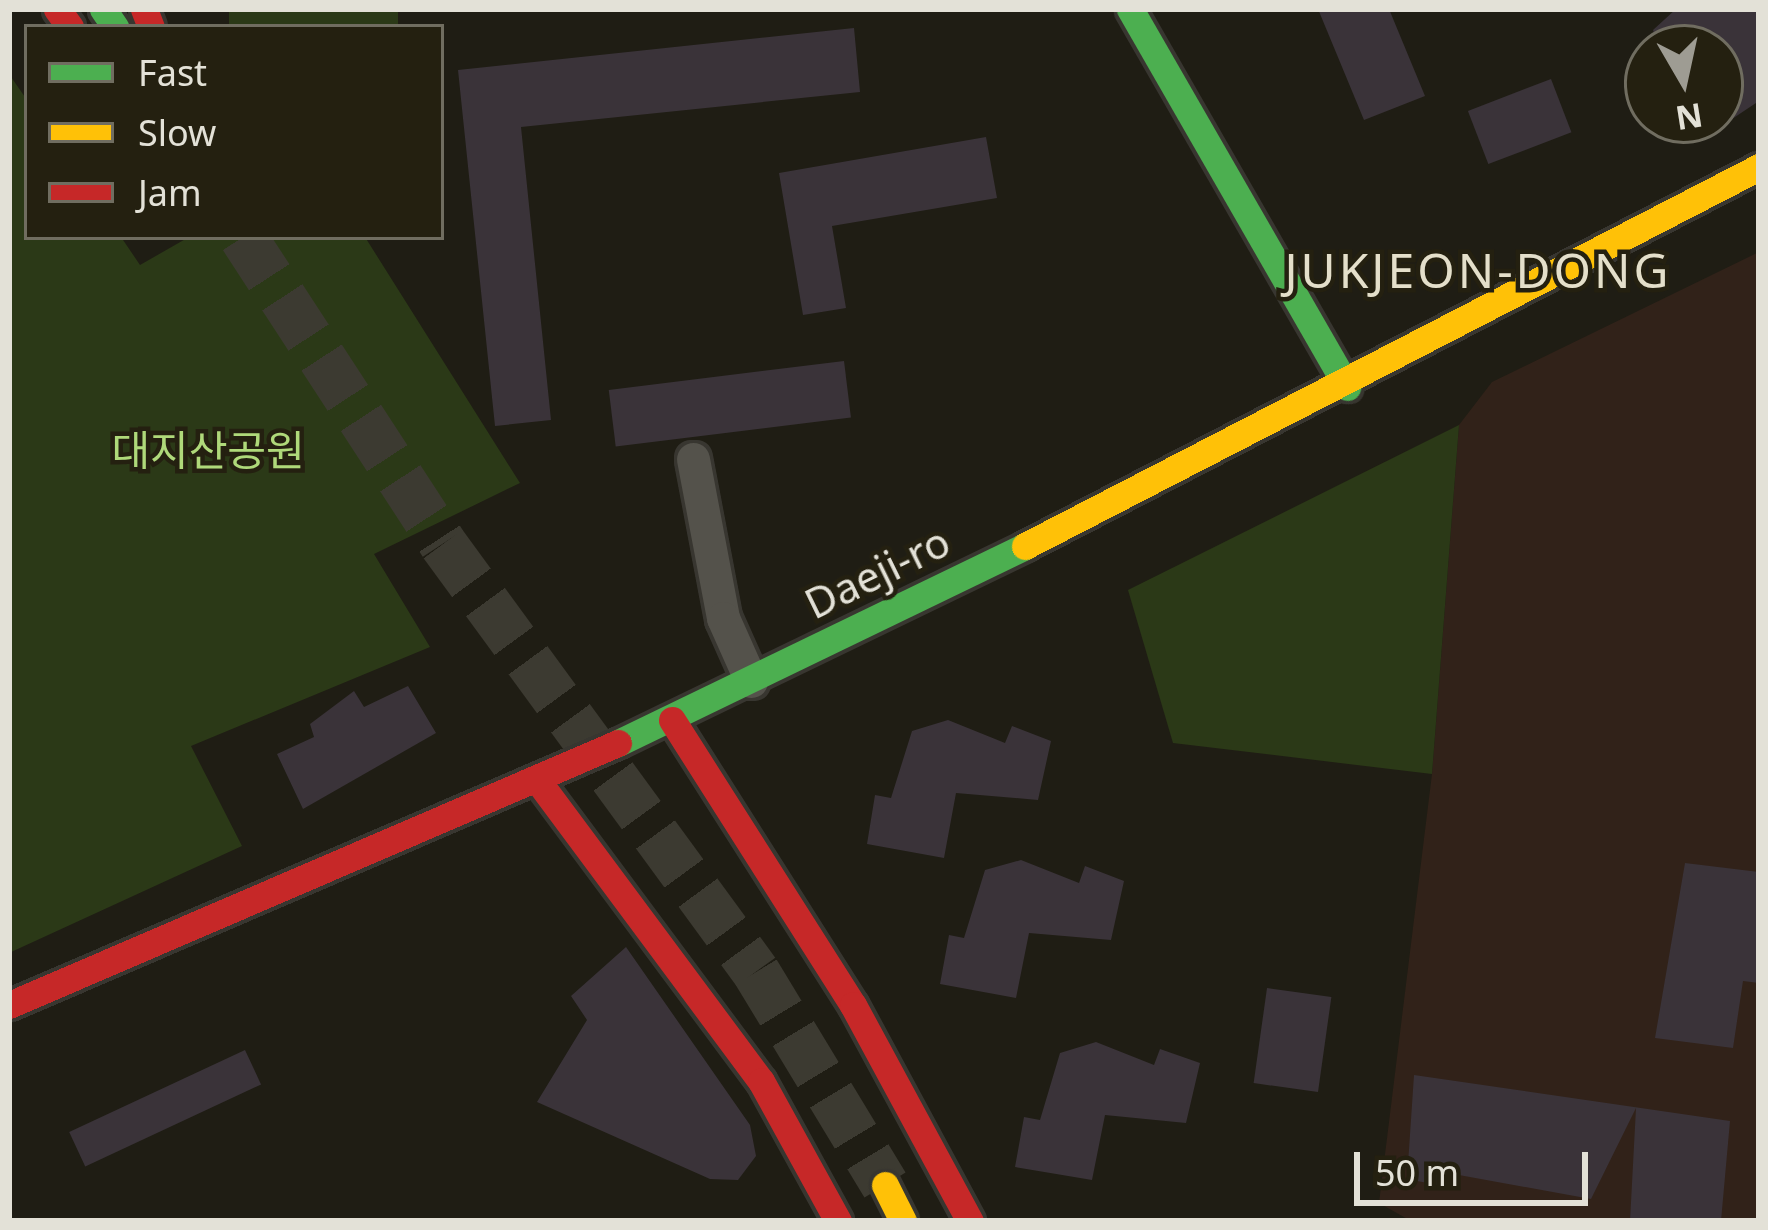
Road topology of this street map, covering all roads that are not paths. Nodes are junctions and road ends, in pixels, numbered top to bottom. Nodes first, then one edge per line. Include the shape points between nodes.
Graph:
1 (1130, 9) edge
2 (1759, 167) edge
3 (1347, 387) junction
4 (693, 459) dead end
5 (751, 681) junction
6 (673, 720) junction
7 (538, 781) junction
8 (9, 1005) edge
9 (884, 1185) tunnel mouth
10 (838, 1221) edge
11 (903, 1221) edge
12 (970, 1221) edge

1 - 3 street
2 - 3 street, Daeji-ro
3 - 5 street, Daeji-ro
4 - 5 street via 723,618
5 - 6 street, Daeji-ro
6 - 7 street, Daeji-ro
6 - 12 street via 853,1005
7 - 8 street, Daeji-ro
7 - 10 street via 761,1081
9 - 11 street

